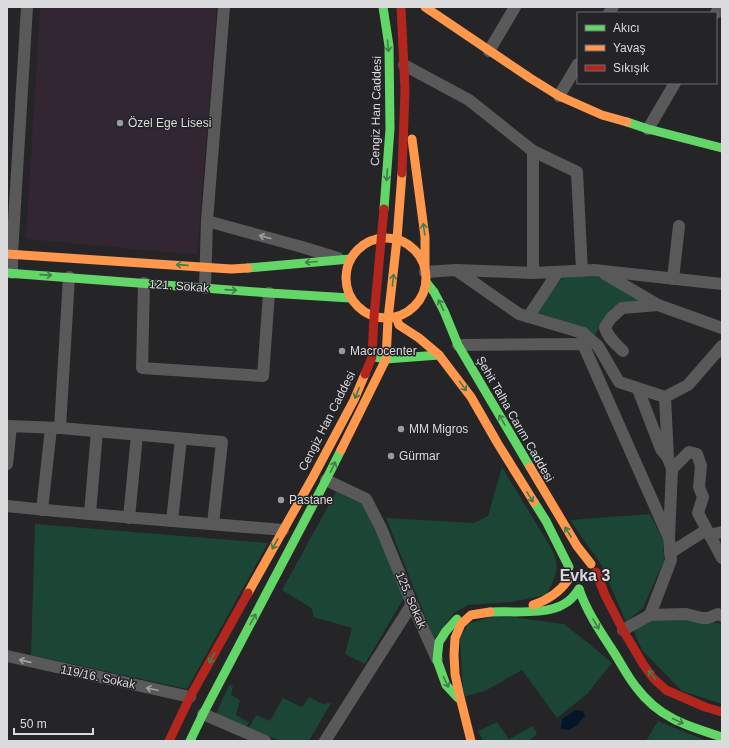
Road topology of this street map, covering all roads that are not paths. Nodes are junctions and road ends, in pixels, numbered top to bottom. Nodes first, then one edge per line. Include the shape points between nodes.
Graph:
1 (27, 7) edge
2 (224, 7) edge
3 (383, 7) edge
4 (401, 7) edge
5 (425, 7) edge
6 (515, 7) edge
7 (489, 51) junction
8 (404, 65) junction
9 (577, 66) edge
10 (674, 84) edge
11 (405, 90) junction
12 (559, 96) junction
13 (648, 129) junction
14 (722, 148) edge
15 (533, 151) junction
16 (207, 221) junction
17 (679, 226) dead end
18 (382, 237) junction
19 (397, 239) junction
20 (9, 254) edge
21 (346, 259) junction
22 (205, 267) junction
23 (456, 270) junction
24 (582, 271) junction
25 (600, 271) junction
26 (558, 272) junction
27 (10, 273) edge
28 (425, 274) junction
29 (533, 274) junction
30 (69, 277) junction
31 (673, 279) junction
32 (144, 283) junction
33 (722, 284) edge
34 (205, 288) junction
35 (269, 292) junction
36 (350, 298) junction
37 (658, 305) junction
38 (374, 317) junction
39 (528, 317) junction
40 (392, 318) junction
41 (722, 328) edge
42 (583, 338) junction
43 (610, 338) junction
44 (458, 345) junction
45 (598, 346) junction
46 (722, 346) edge
47 (623, 351) dead end
48 (439, 355) junction
49 (372, 357) junction
50 (386, 358) junction
51 (638, 389) junction
52 (665, 397) junction
53 (9, 426) edge
54 (56, 428) junction
55 (97, 431) junction
56 (137, 435) junction
57 (181, 439) junction
58 (7, 464) edge
59 (670, 464) junction
60 (326, 480) junction
61 (7, 506) edge
62 (42, 510) junction
63 (90, 514) junction
64 (129, 518) junction
65 (172, 520) junction
66 (213, 524) junction
67 (283, 530) junction
68 (708, 532) junction
69 (722, 532) edge
70 (669, 538) junction
71 (670, 553) junction
72 (722, 558) edge
73 (569, 567) junction
74 (593, 568) junction
75 (568, 580) junction
76 (586, 587) junction
77 (412, 604) junction
78 (650, 615) junction
79 (722, 616) edge
80 (623, 630) junction
81 (7, 656) edge
82 (437, 660) junction
83 (454, 661) junction
84 (190, 697) junction
85 (460, 699) junction
86 (661, 699) junction
87 (722, 712) edge
88 (203, 714) junction
89 (722, 737) edge
90 (169, 741) edge
91 (190, 741) edge
92 (265, 741) edge
93 (325, 741) edge
94 (471, 741) edge

1 - 20 street
2 - 16 street
3 -> 18 main road, Cengiz Han Caddesi via 389,46 390,129
4 - 8 main road, Cengiz Han Caddesi
5 - 7 main road
6 - 7 street
7 - 12 main road
8 - 11 main road, Cengiz Han Caddesi
8 - 15 street via 469,100
9 - 12 street
10 - 13 street
11 - 19 main road, Cengiz Han Caddesi
28 -> 11 main road via 425,237
12 - 13 main road via 602,115
13 - 14 main road
15 - 24 street via 577,172
15 - 29 street
21 -> 16 street
16 - 22 street
17 - 31 street
18 - 19 main road
18 - 21 main road via 368,242
18 - 38 main road, Cengiz Han Caddesi
19 - 28 main road via 406,243 420,256
40 -> 19 main road, Cengiz Han Caddesi
22 -> 20 main road, 121. Sokak
20 - 27 street
21 -> 22 main road, 121. Sokak via 230,269
21 - 36 main road via 346,288
22 - 34 street
23 - 28 street
23 - 29 street
23 - 39 street via 519,314
24 - 25 street
24 - 26 street
25 - 31 street
25 - 37 street
26 - 29 street
26 - 39 street
27 -> 30 main road, 121. Sokak
28 - 40 main road via 423,294 417,304 404,314
44 -> 28 main road, Şehit Talha Carım Caddesi
30 - 32 main road, 121. Sokak
30 - 54 street
31 - 33 street
32 - 34 main road, 121. Sokak
32 - 35 street via 142,368 263,376
34 -> 35 main road, 121. Sokak
35 - 36 main road, 121. Sokak
36 - 38 main road via 366,314
37 - 41 street
37 - 43 street via 622,308 605,327
38 - 40 main road
38 - 49 main road, Cengiz Han Caddesi
39 - 42 street
40 - 48 main road
40 - 50 main road, Cengiz Han Caddesi
42 - 44 street
42 - 45 street
42 - 70 street
43 - 45 street
43 - 47 street
74 -> 44 main road, Şehit Talha Carım Caddesi via 548,499
45 - 51 street via 619,382
46 - 52 street via 688,385
48 - 50 main road
48 -> 73 main road via 471,398 546,522
49 - 50 main road
49 -> 67 main road, Cengiz Han Caddesi via 354,400
60 -> 50 main road, Cengiz Han Caddesi
51 - 52 street
51 - 59 street via 661,449
52 - 59 street
53 - 54 street
53 - 58 street
54 - 55 street
54 - 62 street
55 - 56 street
55 - 63 street
56 - 57 street
56 - 64 street
57 - 65 street
57 - 66 street via 222,442
59 - 68 street via 690,452 697,454 701,466 699,487 703,497 698,513
59 - 70 street
60 - 77 street, 125. Sokak via 366,499 381,528
88 -> 60 main road, Cengiz Han Caddesi
61 - 62 street
62 - 63 street
63 - 64 street
64 - 65 street
65 - 66 street
66 - 67 street
67 -> 84 main road, Cengiz Han Caddesi
68 - 69 street
68 - 71 street
68 - 72 street
70 - 71 street
71 - 78 street via 671,560
73 - 74 main road via 582,560
73 - 75 main road
74 - 76 main road via 596,577
74 - 80 main road, Şehit Talha Carım Caddesi
75 - 76 main road via 571,585
75 - 82 main road via 553,597 542,602 469,611 461,615 439,642
76 - 83 main road via 562,606 553,609 472,614 458,626 454,638
76 -> 86 main road, Şehit Talha Carım Caddesi via 590,615 626,674 639,693
77 - 82 street, 125. Sokak
77 - 93 street
78 - 79 street via 686,614 702,618 718,614
78 - 80 street
86 -> 80 main road, Şehit Talha Carım Caddesi via 654,678
84 -> 81 street, 119/16. Sokak
82 - 83 street
82 -> 85 main road, 125. Sokak via 446,685
83 - 85 main road
84 - 90 main road, Cengiz Han Caddesi
85 - 94 main road
86 - 87 main road, Şehit Talha Carım Caddesi
86 -> 89 main road, Şehit Talha Carım Caddesi via 677,721
88 - 91 main road, Cengiz Han Caddesi
88 - 92 street

